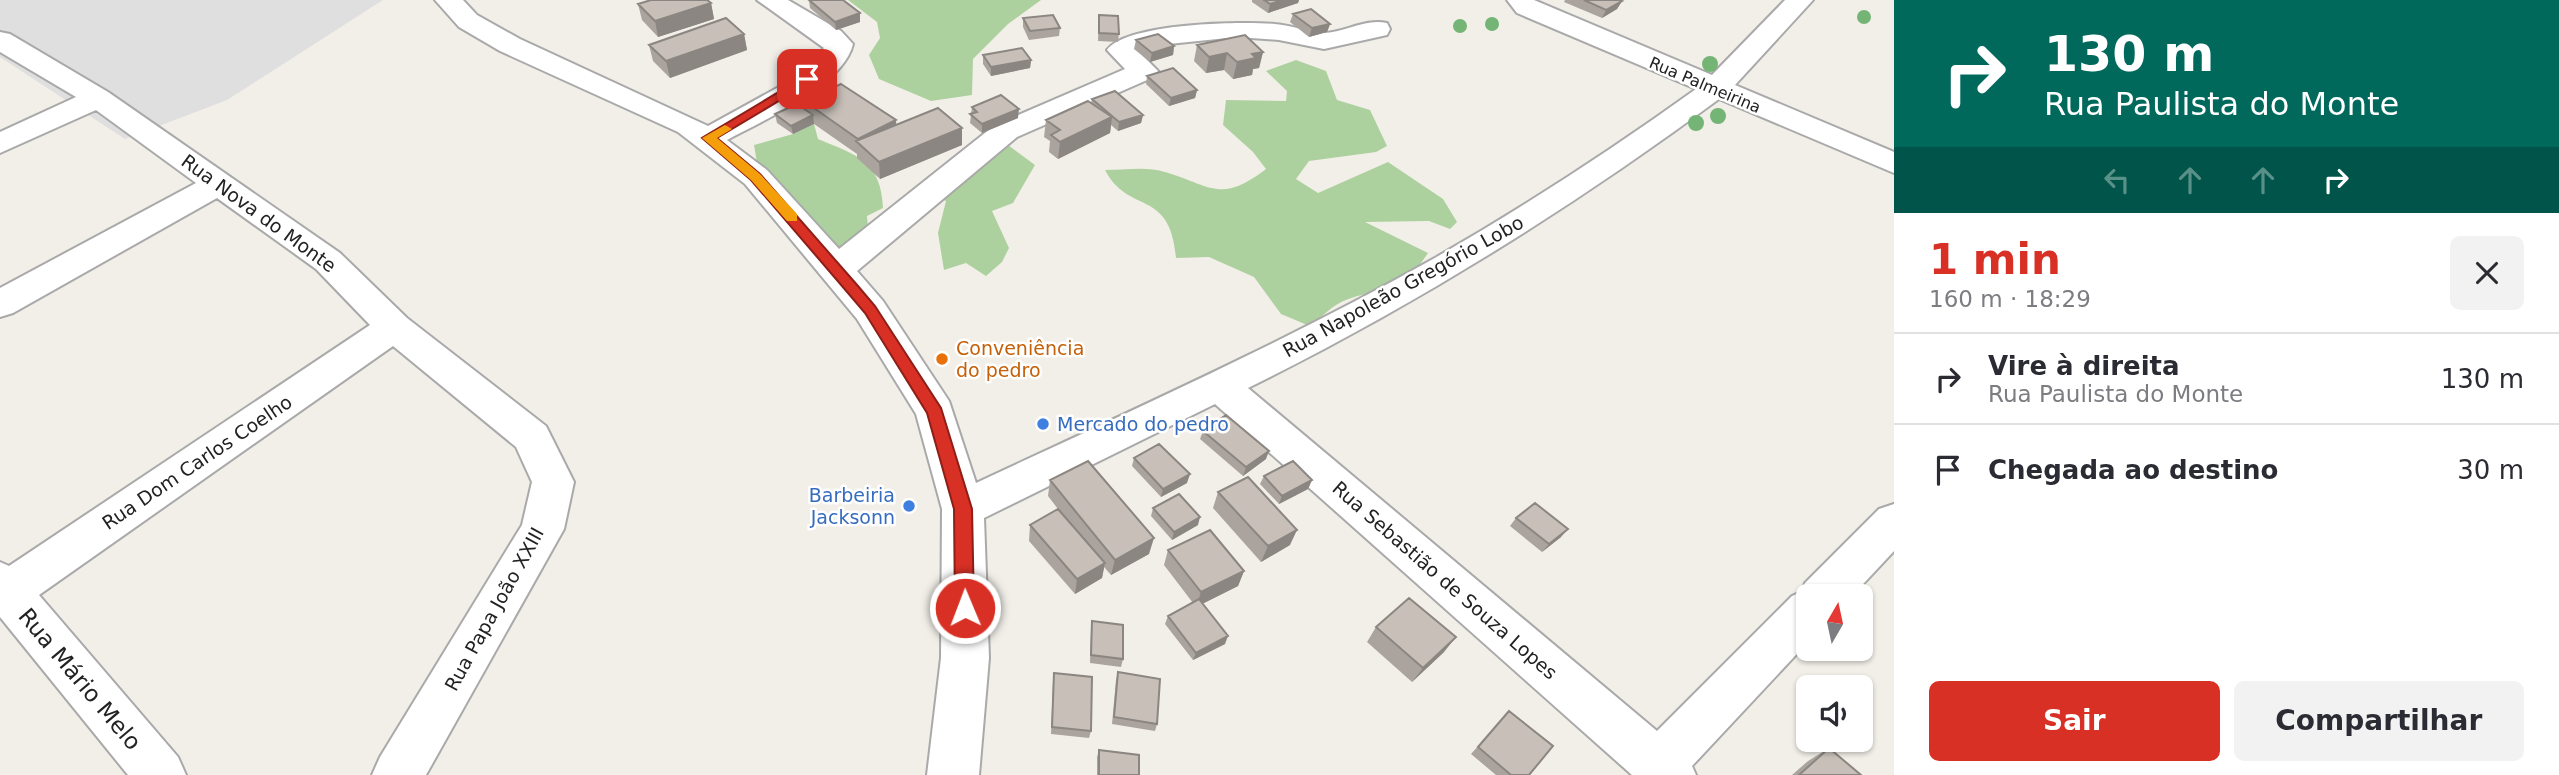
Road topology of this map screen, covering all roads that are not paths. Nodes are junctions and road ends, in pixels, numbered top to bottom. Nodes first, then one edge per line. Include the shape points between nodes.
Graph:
1 (448, 0) edge
2 (770, 0) edge
3 (1520, 0) edge
4 (1800, 0) edge
5 (1377, 29) dead end
6 (0, 40) edge
7 (1715, 89) junction
8 (98, 98) junction
9 (709, 138) junction
10 (0, 144) edge
11 (1894, 163) edge
12 (220, 183) junction
13 (836, 269) junction
14 (0, 304) edge
15 (394, 327) junction
16 (1219, 385) junction
17 (532, 437) joint
18 (963, 509) junction
19 (1894, 522) edge
20 (1834, 584) edge
21 (3, 590) edge
22 (1796, 623) edge
23 (1664, 769) edge
24 (160, 775) edge
25 (398, 775) edge
26 (953, 775) edge

1 - 9 street via 468,21 510,45
2 - 9 street via 831,37 838,49 786,94
3 - 7 street, Rua Palmeirina via 1526,7
4 - 7 street, Rua Napoleão Gregório Lobo
5 - 13 street via 1324,41 1237,29 1126,46 1121,50 1143,72 1006,131
6 - 8 street, Rua Nova do Monte
7 - 11 street, Rua Palmeirina
7 - 16 street, Rua Napoleão Gregório Lobo via 1611,164 1445,267
8 - 10 street
8 - 12 street, Rua Nova do Monte
9 - 13 street via 756,177
12 - 14 street
12 - 15 street, Rua Nova do Monte via 328,261
13 - 18 street via 870,310 935,412
15 - 17 street, Rua Nova do Monte
15 - 21 street, Rua Dom Carlos Coelho
16 - 18 street, Rua Napoleão Gregório Lobo
16 - 23 street, Rua Sebastião de Souza Lopes
17 - 25 street, Rua Papa João XXIII via 553,482 542,529
18 - 26 street via 965,658
19 - 20 street
21 - 24 street, Rua Mário Melo
22 - 23 street

